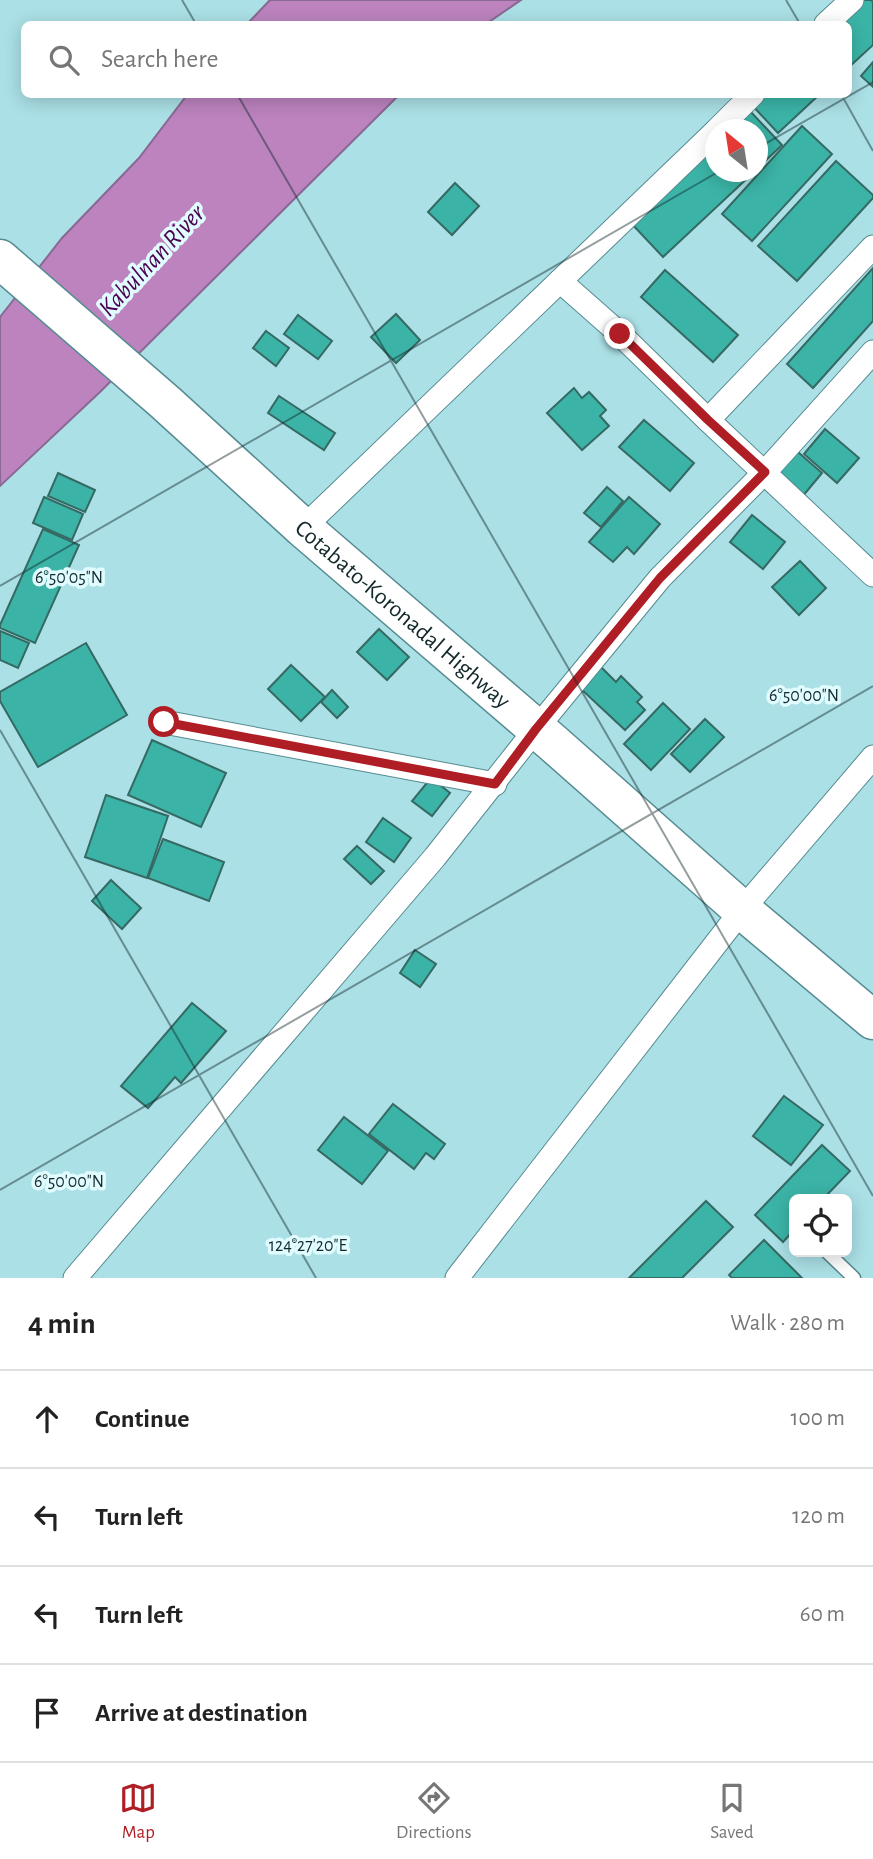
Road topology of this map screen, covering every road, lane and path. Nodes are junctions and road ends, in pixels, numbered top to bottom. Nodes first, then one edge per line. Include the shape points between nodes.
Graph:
1 (852, 0) edge
2 (829, 21) edge
3 (749, 98) edge
4 (727, 119) edge
5 (705, 141) edge
6 (873, 247) edge
7 (0, 259) edge
8 (560, 281) junction
9 (873, 352) edge
10 (708, 420) junction
11 (765, 472) junction
12 (303, 528) junction
13 (873, 575) edge
14 (164, 722) dead end
15 (536, 729) junction
16 (873, 757) edge
17 (495, 784) junction
18 (742, 910) junction
19 (873, 1020) edge
20 (832, 1257) edge
21 (75, 1278) edge
22 (457, 1278) edge
23 (855, 1278) edge

1 - 2 street
3 - 4 street
5 - 8 street
6 - 10 street
7 - 12 highway, Cotabato-Koronadal Highway
8 - 10 street
8 - 12 street
9 - 11 street
10 - 11 street
11 - 13 street
11 - 15 street via 660,578
12 - 15 highway, Cotabato-Koronadal Highway
14 - 17 street
15 - 17 street
15 - 18 highway, Cotabato-Koronadal Highway
16 - 18 street
17 - 21 street
18 - 19 highway, Cotabato-Koronadal Highway
18 - 22 street
20 - 23 lane

